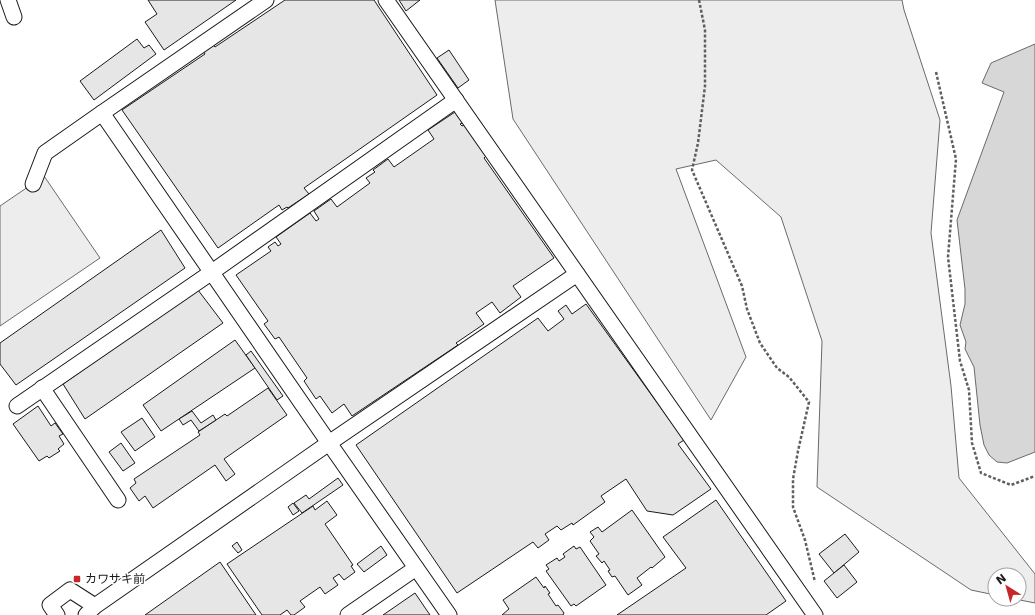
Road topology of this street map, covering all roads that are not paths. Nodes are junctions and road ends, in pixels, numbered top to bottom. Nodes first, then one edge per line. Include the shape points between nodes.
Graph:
1 (8, 0) edge
2 (266, 0) edge
3 (386, 0) edge
4 (14, 17) dead end
5 (456, 100) junction
6 (102, 113) junction
7 (33, 184) dead end
8 (212, 272) junction
9 (577, 274) junction
10 (42, 388) junction
11 (17, 406) dead end
12 (329, 443) junction
13 (118, 500) dead end
14 (416, 568) junction
15 (90, 610) edge
16 (809, 613) edge
17 (57, 615) edge
18 (348, 615) edge
19 (449, 615) edge

1 - 4 street
2 - 6 street
3 - 5 street
5 - 8 street
5 - 9 street
6 - 7 street via 45,153
6 - 8 street
8 - 10 street
8 - 12 street
9 - 12 street
9 - 16 street
10 - 11 street
10 - 13 street
12 - 14 street
12 - 15 street
14 - 18 street
14 - 19 street
15 - 17 street via 70,590 50,605

